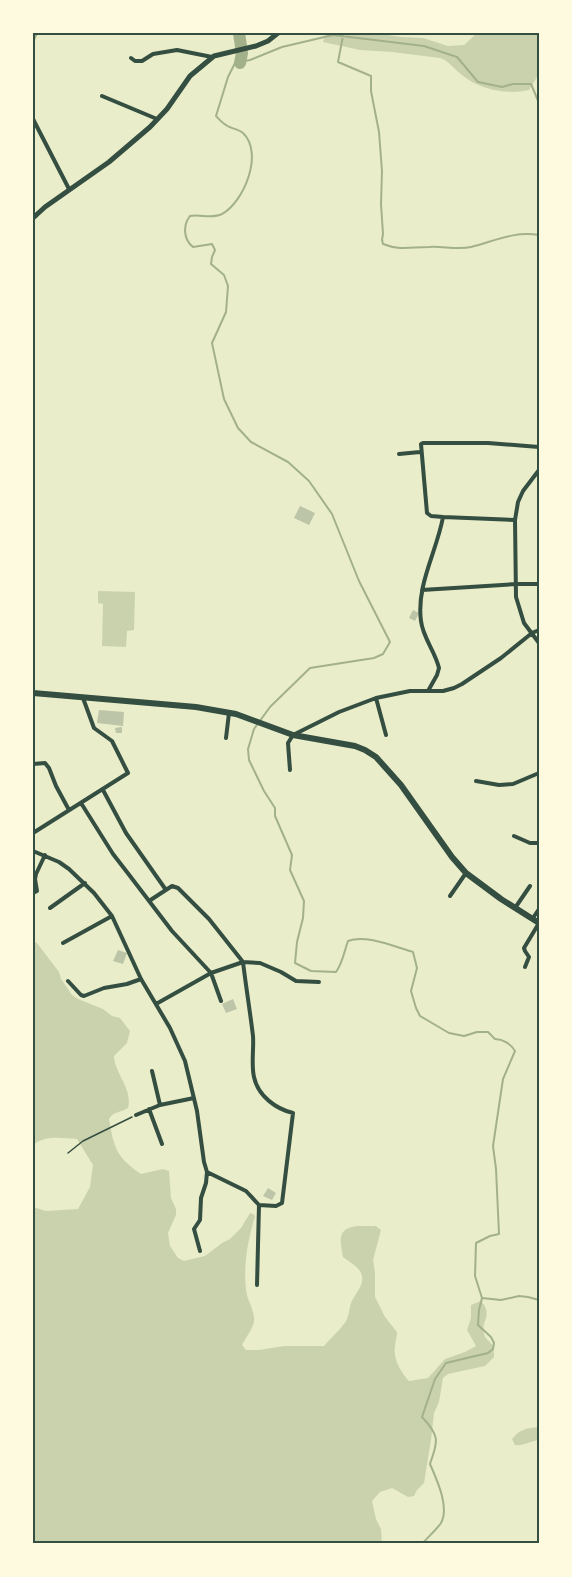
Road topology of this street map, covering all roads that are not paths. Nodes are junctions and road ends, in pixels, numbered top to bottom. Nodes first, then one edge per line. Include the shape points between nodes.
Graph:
1 (278, 33) edge
2 (212, 57) junction
3 (131, 58) dead end
4 (102, 96) dead end
5 (33, 119) edge
6 (158, 120) junction
7 (69, 189) junction
8 (33, 218) edge
9 (539, 447) edge
10 (420, 452) junction
11 (399, 454) dead end
12 (539, 470) edge
13 (443, 517) junction
14 (515, 520) junction
15 (516, 584) junction
16 (539, 584) edge
17 (422, 590) junction
18 (539, 630) edge
19 (532, 633) junction
20 (539, 643) edge
21 (428, 691) junction
22 (33, 693) edge
23 (83, 698) junction
24 (376, 698) junction
25 (230, 712) junction
26 (293, 735) junction
27 (386, 735) dead end
28 (226, 738) dead end
29 (33, 764) edge
30 (290, 770) dead end
31 (539, 773) edge
32 (476, 781) dead end
33 (103, 790) junction
34 (81, 803) junction
35 (69, 810) junction
36 (33, 833) edge
37 (514, 836) dead end
38 (539, 843) edge
39 (33, 851) edge
40 (45, 855) junction
41 (466, 873) junction
42 (85, 883) junction
43 (530, 886) dead end
44 (166, 890) junction
45 (33, 893) edge
46 (450, 896) dead end
47 (149, 901) junction
48 (50, 908) dead end
49 (515, 908) junction
50 (539, 909) edge
51 (112, 916) junction
52 (532, 919) junction
53 (539, 923) edge
54 (63, 943) dead end
55 (243, 962) junction
56 (525, 967) dead end
57 (211, 973) junction
58 (141, 979) junction
59 (68, 981) dead end
60 (319, 982) dead end
61 (221, 1001) dead end
62 (156, 1004) junction
63 (152, 1071) dead end
64 (194, 1098) junction
65 (160, 1105) junction
66 (149, 1109) junction
67 (136, 1115) road end
68 (162, 1144) dead end
69 (207, 1172) junction
70 (259, 1205) junction
71 (200, 1251) dead end
72 (257, 1285) dead end

1 - 2 main road via 262,43
2 - 3 street via 177,50 153,54 142,61
2 - 6 main road via 190,76
4 - 6 street
5 - 7 street
6 - 7 main road via 110,162
7 - 8 main road
9 - 10 street via 423,442
10 - 11 street
10 - 13 street via 427,513
12 - 14 street via 523,491
13 - 14 street
13 - 17 street
14 - 15 street
15 - 16 street
15 - 17 street
15 - 19 street via 524,623
17 - 21 street via 421,621 439,668
18 - 19 street
19 - 20 street
19 - 21 street via 462,684 443,691
21 - 24 street
22 - 23 main road
23 - 25 main road
23 - 33 street via 94,728 112,741 128,773
24 - 26 street
24 - 27 street
25 - 26 main road
25 - 28 street
26 - 30 street via 288,743
26 - 41 main road via 355,746 371,753 401,785
29 - 35 street via 49,768
31 - 32 street via 513,784
33 - 34 street
33 - 44 street via 126,833
34 - 35 street
34 - 47 street
35 - 36 street
37 - 38 street
39 - 40 street
40 - 42 street
40 - 45 street via 36,874 37,891
41 - 46 street
41 - 49 main road
42 - 48 street
42 - 51 street
43 - 49 street
44 - 47 street
44 - 55 street via 178,888
47 - 57 street
49 - 52 main road
50 - 52 street
51 - 54 street
51 - 58 street
52 - 53 main road
53 - 56 street via 524,948 530,957
55 - 57 street
55 - 60 street via 260,963 296,981
55 - 70 street via 254,1077 270,1102 293,1113 282,1203
57 - 61 street
57 - 62 street
58 - 59 street via 84,996
58 - 62 street
62 - 64 street via 185,1061
63 - 65 street
64 - 65 street
64 - 69 street
65 - 66 street
66 - 67 street
66 - 68 street
69 - 70 street via 246,1191
69 - 71 street via 201,1217 194,1229
70 - 72 street

